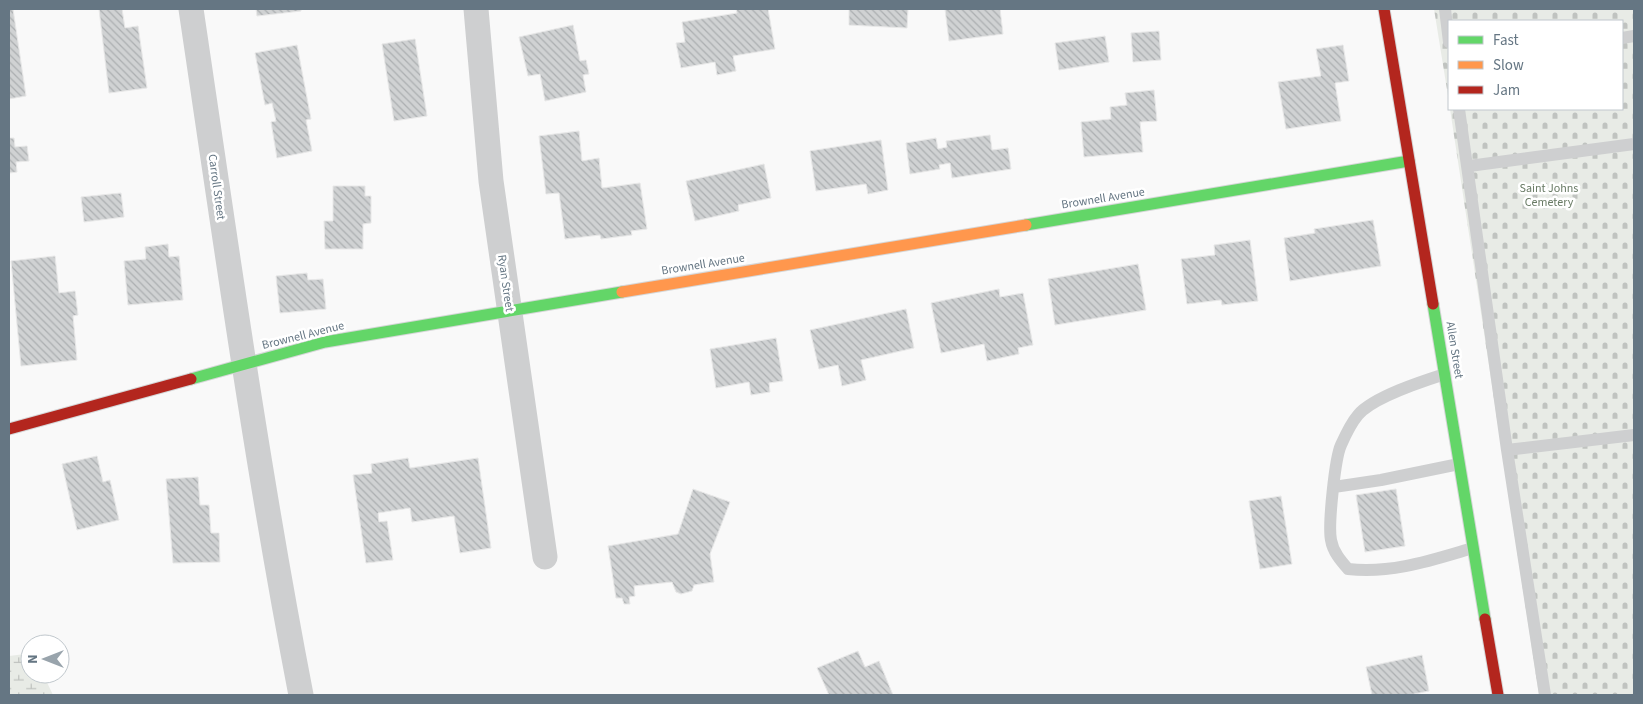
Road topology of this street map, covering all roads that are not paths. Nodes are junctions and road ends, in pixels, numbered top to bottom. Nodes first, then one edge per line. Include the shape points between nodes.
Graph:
1 (191, 9) edge
2 (476, 9) edge
3 (1384, 9) edge
4 (1445, 9) edge
5 (1448, 34) edge
6 (1459, 110) edge
7 (1634, 144) edge
8 (1409, 161) junction
9 (1469, 166) junction
10 (510, 311) junction
11 (243, 364) junction
12 (1445, 374) junction
13 (9, 429) edge
14 (1634, 434) edge
15 (1507, 450) junction
16 (1459, 464) junction
17 (1334, 487) junction
18 (1473, 548) junction
19 (545, 557) dead end
20 (301, 695) edge
21 (1498, 695) edge
22 (1545, 695) edge

1 - 11 street, Carroll Street
2 - 10 street, Ryan Street via 488,153
3 - 8 street, Allen Street
4 - 5 lane
6 - 9 lane
7 - 9 lane
8 - 10 street, Brownell Avenue
8 - 12 street, Allen Street
9 - 15 lane
10 - 11 street, Brownell Avenue via 325,342
10 - 19 street, Ryan Street
11 - 13 street, Brownell Avenue
11 - 20 street, Carroll Street via 274,558
12 - 16 street, Allen Street
12 - 17 lane via 1388,395 1359,414 1340,446
14 - 15 lane
15 - 22 lane
16 - 17 lane
16 - 18 street, Allen Street
17 - 18 lane via 1330,512 1331,541 1338,558 1348,570 1394,570
18 - 21 street, Allen Street

